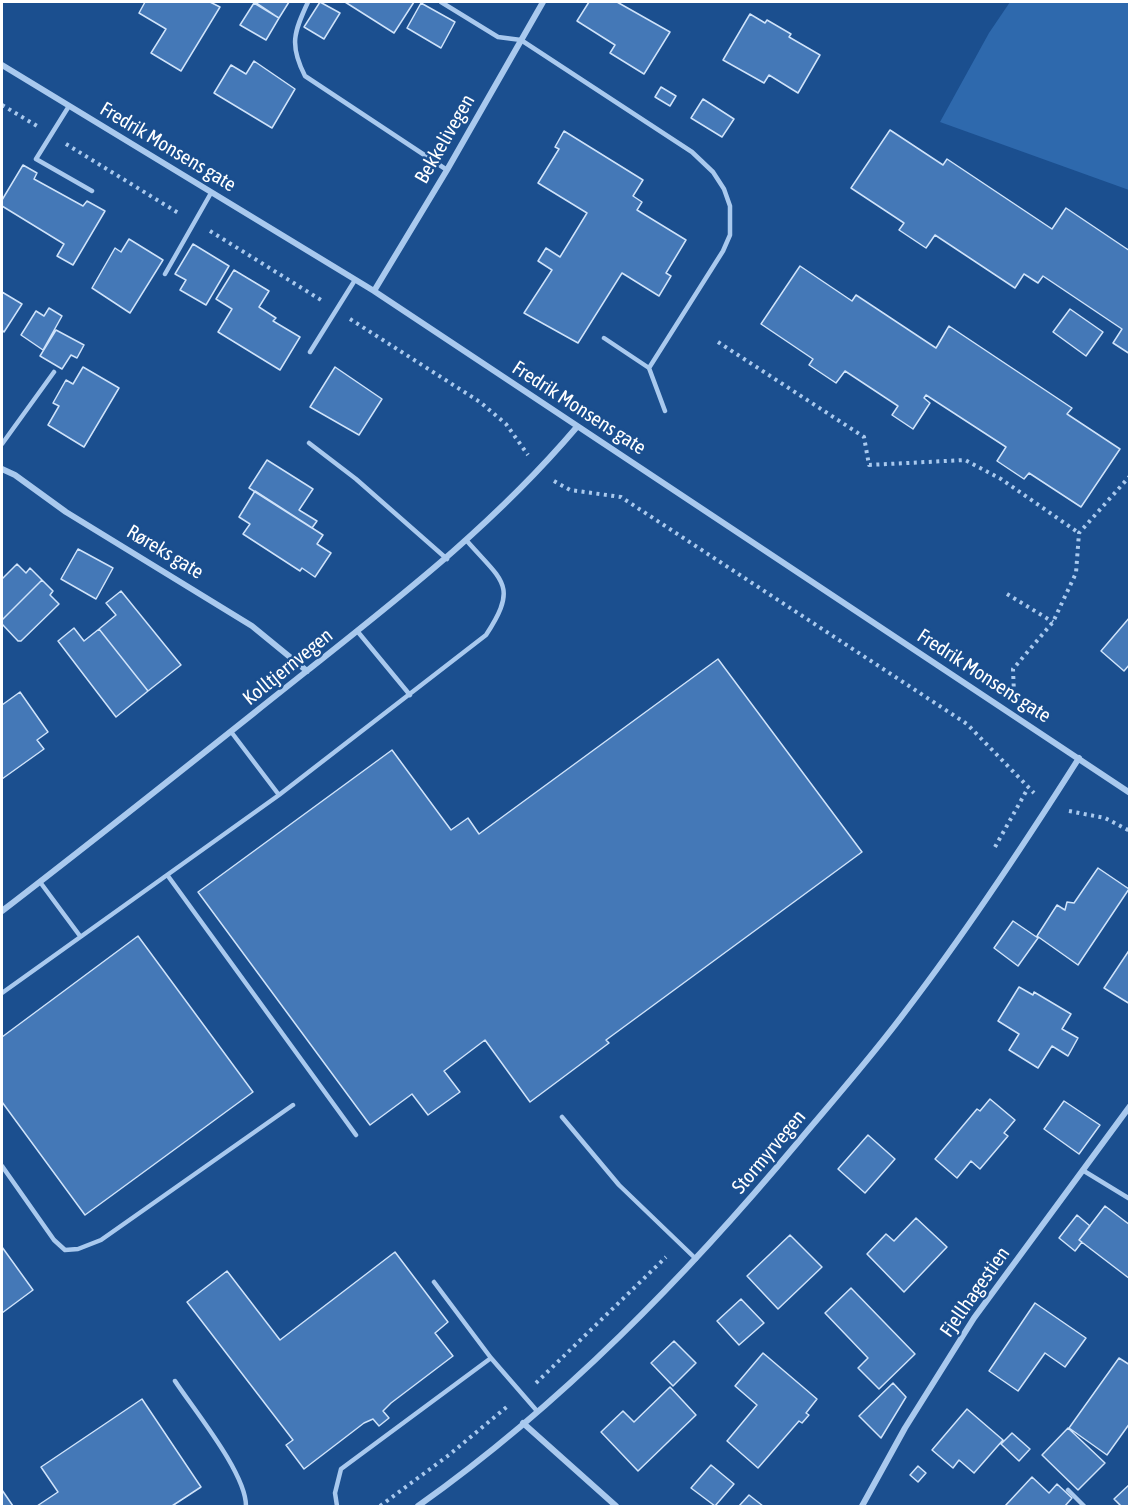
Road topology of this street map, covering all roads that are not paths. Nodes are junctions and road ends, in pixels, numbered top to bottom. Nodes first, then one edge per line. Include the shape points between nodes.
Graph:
1 (308, 2) edge
2 (441, 2) edge
3 (543, 2) edge
4 (521, 40) junction
5 (2, 65) edge
6 (69, 106) junction
7 (447, 170) junction
8 (92, 191) dead end
9 (212, 193) junction
10 (165, 274) dead end
11 (355, 280) junction
12 (374, 291) junction
13 (604, 338) dead end
14 (310, 352) dead end
15 (649, 368) junction
16 (54, 372) dead end
17 (665, 411) dead end
18 (576, 428) junction
19 (309, 443) dead end
20 (2, 444) edge
21 (2, 469) edge
22 (467, 541) junction
23 (447, 559) junction
24 (357, 632) junction
25 (307, 671) junction
26 (410, 695) junction
27 (232, 733) junction
28 (1079, 758) junction
29 (1130, 793) edge
30 (279, 795) junction
31 (168, 876) junction
32 (40, 882) junction
33 (2, 911) edge
34 (80, 936) junction
35 (2, 993) edge
36 (293, 1105) dead end
37 (1130, 1106) edge
38 (562, 1117) dead end
39 (356, 1135) dead end
40 (2, 1166) edge
41 (1084, 1171) junction
42 (1130, 1199) edge
43 (696, 1259) junction
44 (434, 1282) dead end
45 (491, 1358) junction
46 (175, 1381) dead end
47 (537, 1411) junction
48 (523, 1424) junction
49 (1068, 1490) dead end
50 (246, 1506) edge
51 (338, 1506) edge
52 (418, 1506) edge
53 (616, 1506) edge
54 (862, 1506) edge
55 (1084, 1506) edge

1 - 7 lane via 295,33 294,56 305,76
2 - 4 lane via 498,38
3 - 4 street, Bekkelivegen
4 - 7 street, Bekkelivegen
4 - 15 lane via 693,152 724,189 730,206 730,235
5 - 6 street, Fredrik Monsens gate
6 - 8 lane via 36,159
6 - 9 street, Fredrik Monsens gate
7 - 12 street, Bekkelivegen
9 - 10 lane
9 - 11 street, Fredrik Monsens gate
11 - 12 street, Fredrik Monsens gate
11 - 14 lane
12 - 18 street, Fredrik Monsens gate
13 - 15 lane
15 - 17 lane
16 - 20 lane
18 - 22 street, Kolltjernvegen via 539,472
18 - 28 street, Fredrik Monsens gate
19 - 23 lane
21 - 25 street, Røreks gate via 252,626
22 - 23 street, Kolltjernvegen
22 - 26 lane via 498,577 506,595 501,613 486,635
23 - 24 street, Kolltjernvegen
24 - 25 street, Kolltjernvegen
24 - 26 lane
25 - 27 street, Kolltjernvegen
26 - 30 lane
27 - 30 lane
27 - 32 street, Kolltjernvegen
28 - 29 street, Fredrik Monsens gate
28 - 43 street, Stormyrvegen via 907,1010
30 - 31 lane
31 - 34 lane
31 - 39 lane
32 - 33 street, Kolltjernvegen
32 - 34 lane
34 - 35 lane
36 - 40 lane via 101,1240 78,1249 65,1250 54,1240
37 - 41 street, Fjellhagestien
38 - 43 lane via 619,1185
41 - 42 lane
41 - 54 street, Fjellhagestien via 974,1318
43 - 47 street, Stormyrvegen via 620,1338
44 - 45 lane
45 - 47 lane
45 - 51 lane via 341,1469 334,1493
46 - 50 lane via 232,1466
47 - 48 street, Stormyrvegen
48 - 52 street, Stormyrvegen
48 - 53 street
49 - 55 lane

